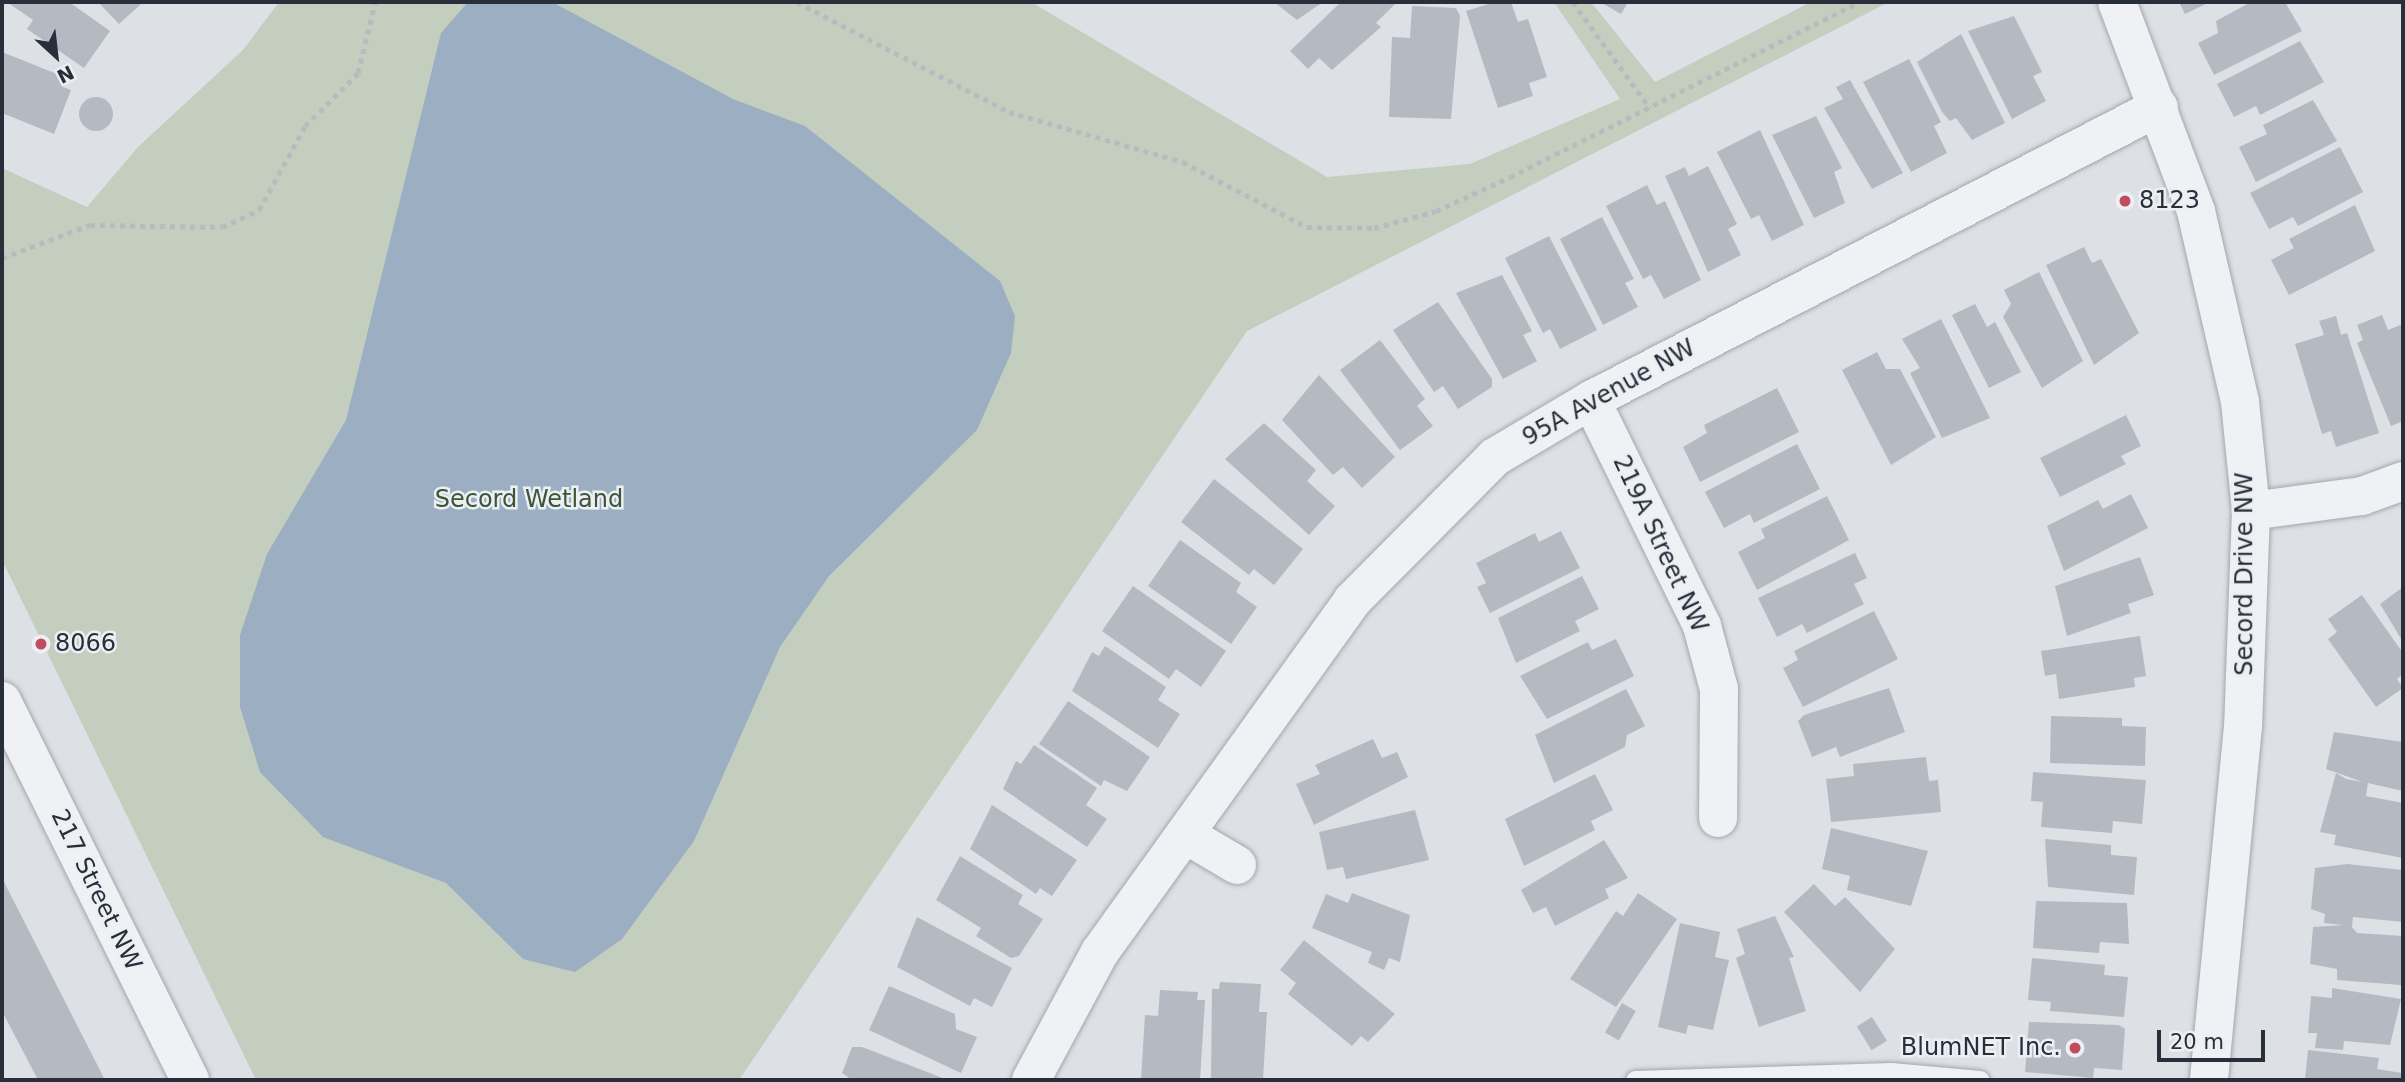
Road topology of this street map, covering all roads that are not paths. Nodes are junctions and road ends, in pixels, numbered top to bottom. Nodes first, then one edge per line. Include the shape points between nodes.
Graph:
1 (2117, 2) edge
2 (2159, 107) junction
3 (1591, 400) junction
4 (2403, 481) edge
5 (2251, 511) junction
6 (2, 701) edge
7 (1718, 818) dead end
8 (1188, 836) junction
9 (1237, 865) dead end
10 (190, 1080) edge
11 (1031, 1080) edge
12 (1635, 1080) edge
13 (1980, 1080) edge
14 (2209, 1080) edge

1 - 2 street, Secord Drive NW
2 - 3 street, 95A Avenue NW
2 - 5 street, Secord Drive NW via 2196,211 2219,304 2240,402
3 - 7 street, 219A Street NW via 1702,625 1719,689
3 - 8 street, 95A Avenue NW via 1495,457 1352,601
4 - 5 street via 2362,496
5 - 14 street, Secord Drive NW via 2243,726
6 - 10 street, 217 Street NW
8 - 9 street
8 - 11 street, 95A Avenue NW via 1100,952
12 - 13 lane via 1891,1072

